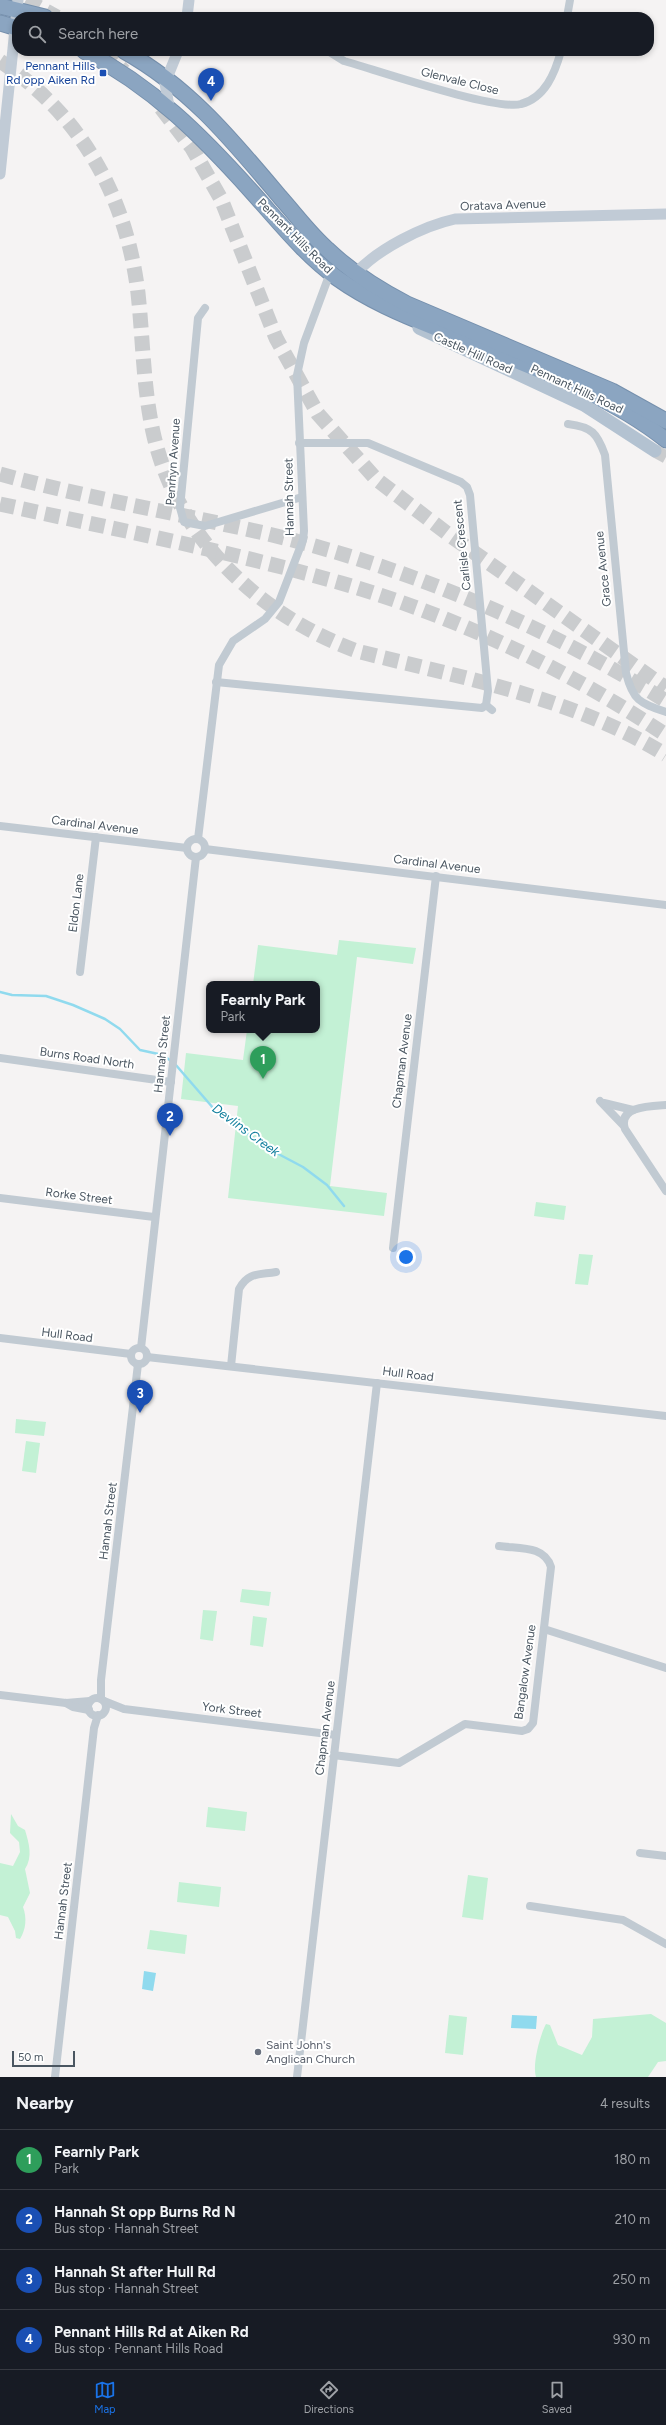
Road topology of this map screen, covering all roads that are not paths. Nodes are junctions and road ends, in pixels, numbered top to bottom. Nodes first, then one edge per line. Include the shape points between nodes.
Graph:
1 (189, 0) edge
2 (570, 0) edge
3 (18, 5) edge
4 (0, 6) edge
5 (34, 12) edge
6 (188, 12) edge
7 (568, 12) edge
8 (0, 23) edge
9 (12, 26) edge
10 (13, 56) edge
11 (93, 56) edge
12 (132, 56) tunnel mouth
13 (176, 56) edge
14 (336, 56) edge
15 (559, 56) edge
16 (167, 78) junction
17 (168, 107) junction
18 (0, 174) edge
19 (666, 214) edge
20 (330, 273) junction
21 (356, 273) junction
22 (375, 302) junction
23 (205, 308) dead end
24 (666, 421) edge
25 (568, 424) dead end
26 (666, 440) tunnel mouth
27 (299, 443) junction
28 (655, 451) tunnel mouth
29 (302, 497) junction
30 (216, 682) junction
31 (666, 712) edge
32 (0, 826) edge
33 (96, 837) junction
34 (198, 839) junction
35 (188, 848) junction
36 (205, 849) junction
37 (196, 857) junction
38 (436, 876) junction
39 (666, 905) edge
40 (80, 972) dead end
41 (0, 1058) edge
42 (171, 1082) junction
43 (666, 1105) edge
44 (633, 1110) junction
45 (623, 1125) junction
46 (666, 1190) edge
47 (0, 1198) edge
48 (154, 1217) junction
49 (393, 1248) dead end
50 (276, 1272) dead end
51 (0, 1338) edge
52 (140, 1348) junction
53 (131, 1354) junction
54 (147, 1356) junction
55 (138, 1364) junction
56 (231, 1366) junction
57 (377, 1383) junction
58 (666, 1416) edge
59 (499, 1546) dead end
60 (544, 1629) junction
61 (666, 1668) edge
62 (0, 1695) edge
63 (98, 1700) junction
64 (66, 1703) junction
65 (124, 1708) junction
66 (96, 1713) junction
67 (336, 1736) junction
68 (333, 1755) junction
69 (640, 1853) dead end
70 (666, 1856) edge
71 (530, 1906) dead end
72 (666, 1944) edge
73 (55, 2077) edge
74 (297, 2077) edge

1 - 6 street
2 - 7 street
3 - 4 highway
3 - 5 highway
8 - 9 highway
10 - 18 street
11 - 17 highway, Pennant Hills Road via 142,85
12 - 16 highway, Pennant Hills Road
13 - 16 street
14 - 15 street, Glenvale Close via 344,61 490,103 520,105 538,96 548,83
16 - 17 street via 165,91
16 - 21 highway, Pennant Hills Road via 218,125 318,240
17 - 20 highway, Pennant Hills Road via 212,147 289,233
19 - 21 street, Oratava Avenue via 455,219 426,228 403,240
20 - 22 highway, Pennant Hills Road
20 - 27 street, Hannah Street via 322,290 296,375
21 - 24 highway, Pennant Hills Road via 407,304 612,391
22 - 26 highway, Pennant Hills Road via 613,404 651,427
22 - 28 main road, Castle Hill Road via 393,316 584,405
23 - 29 street, Penrhyn Avenue via 198,318 197,326 180,508 184,522 205,526
25 - 31 street, Grace Avenue via 588,428 599,438 604,455 626,673 630,688 642,704
27 - 29 street, Hannah Street
27 - 30 street, Carlisle Crescent via 368,443 461,482 467,487 470,495 489,708
29 - 30 street, Hannah Street via 302,540 279,602 265,619 233,641 219,665
30 - 34 street, Hannah Street
32 - 33 street, Cardinal Avenue
33 - 35 street, Cardinal Avenue
33 - 40 street, Eldon Lane
34 - 35 street via 190,842
34 - 36 street via 203,842
35 - 37 street via 191,855
36 - 37 street via 202,855
36 - 38 street, Cardinal Avenue
37 - 42 street, Hannah Street
38 - 39 street, Cardinal Avenue
38 - 49 street, Chapman Avenue
41 - 42 street, Burns Road North
42 - 48 street, Hannah Street
43 - 44 street
44 - 45 street via 624,1118
44 - 45 street via 602,1102
45 - 46 street
47 - 48 street, Rorke Street
48 - 52 street, Hannah Street
50 - 56 street via 252,1276 244,1280 239,1289
51 - 53 street, Hull Road
52 - 53 street via 134,1349
52 - 54 street
53 - 55 street via 132,1361
54 - 55 street via 144,1362
54 - 56 street, Hull Road
55 - 63 street, Hannah Street
56 - 57 street, Hull Road
57 - 58 street, Hull Road
57 - 67 street, Chapman Avenue
59 - 60 street, Bangalow Avenue via 540,1551 548,1557 551,1567
60 - 61 street
60 - 68 street, Bangalow Avenue via 532,1723 528,1729 522,1731 465,1724 400,1763
62 - 64 street, York Street
63 - 64 street, York Street
63 - 65 street, York Street
63 - 66 street
63 - 66 street via 106,1707
64 - 66 street, York Street
65 - 66 street, York Street
65 - 67 street, York Street
66 - 73 street, Hannah Street
67 - 68 street, Chapman Avenue
68 - 74 street, Chapman Avenue
69 - 70 street
71 - 72 street via 623,1920

